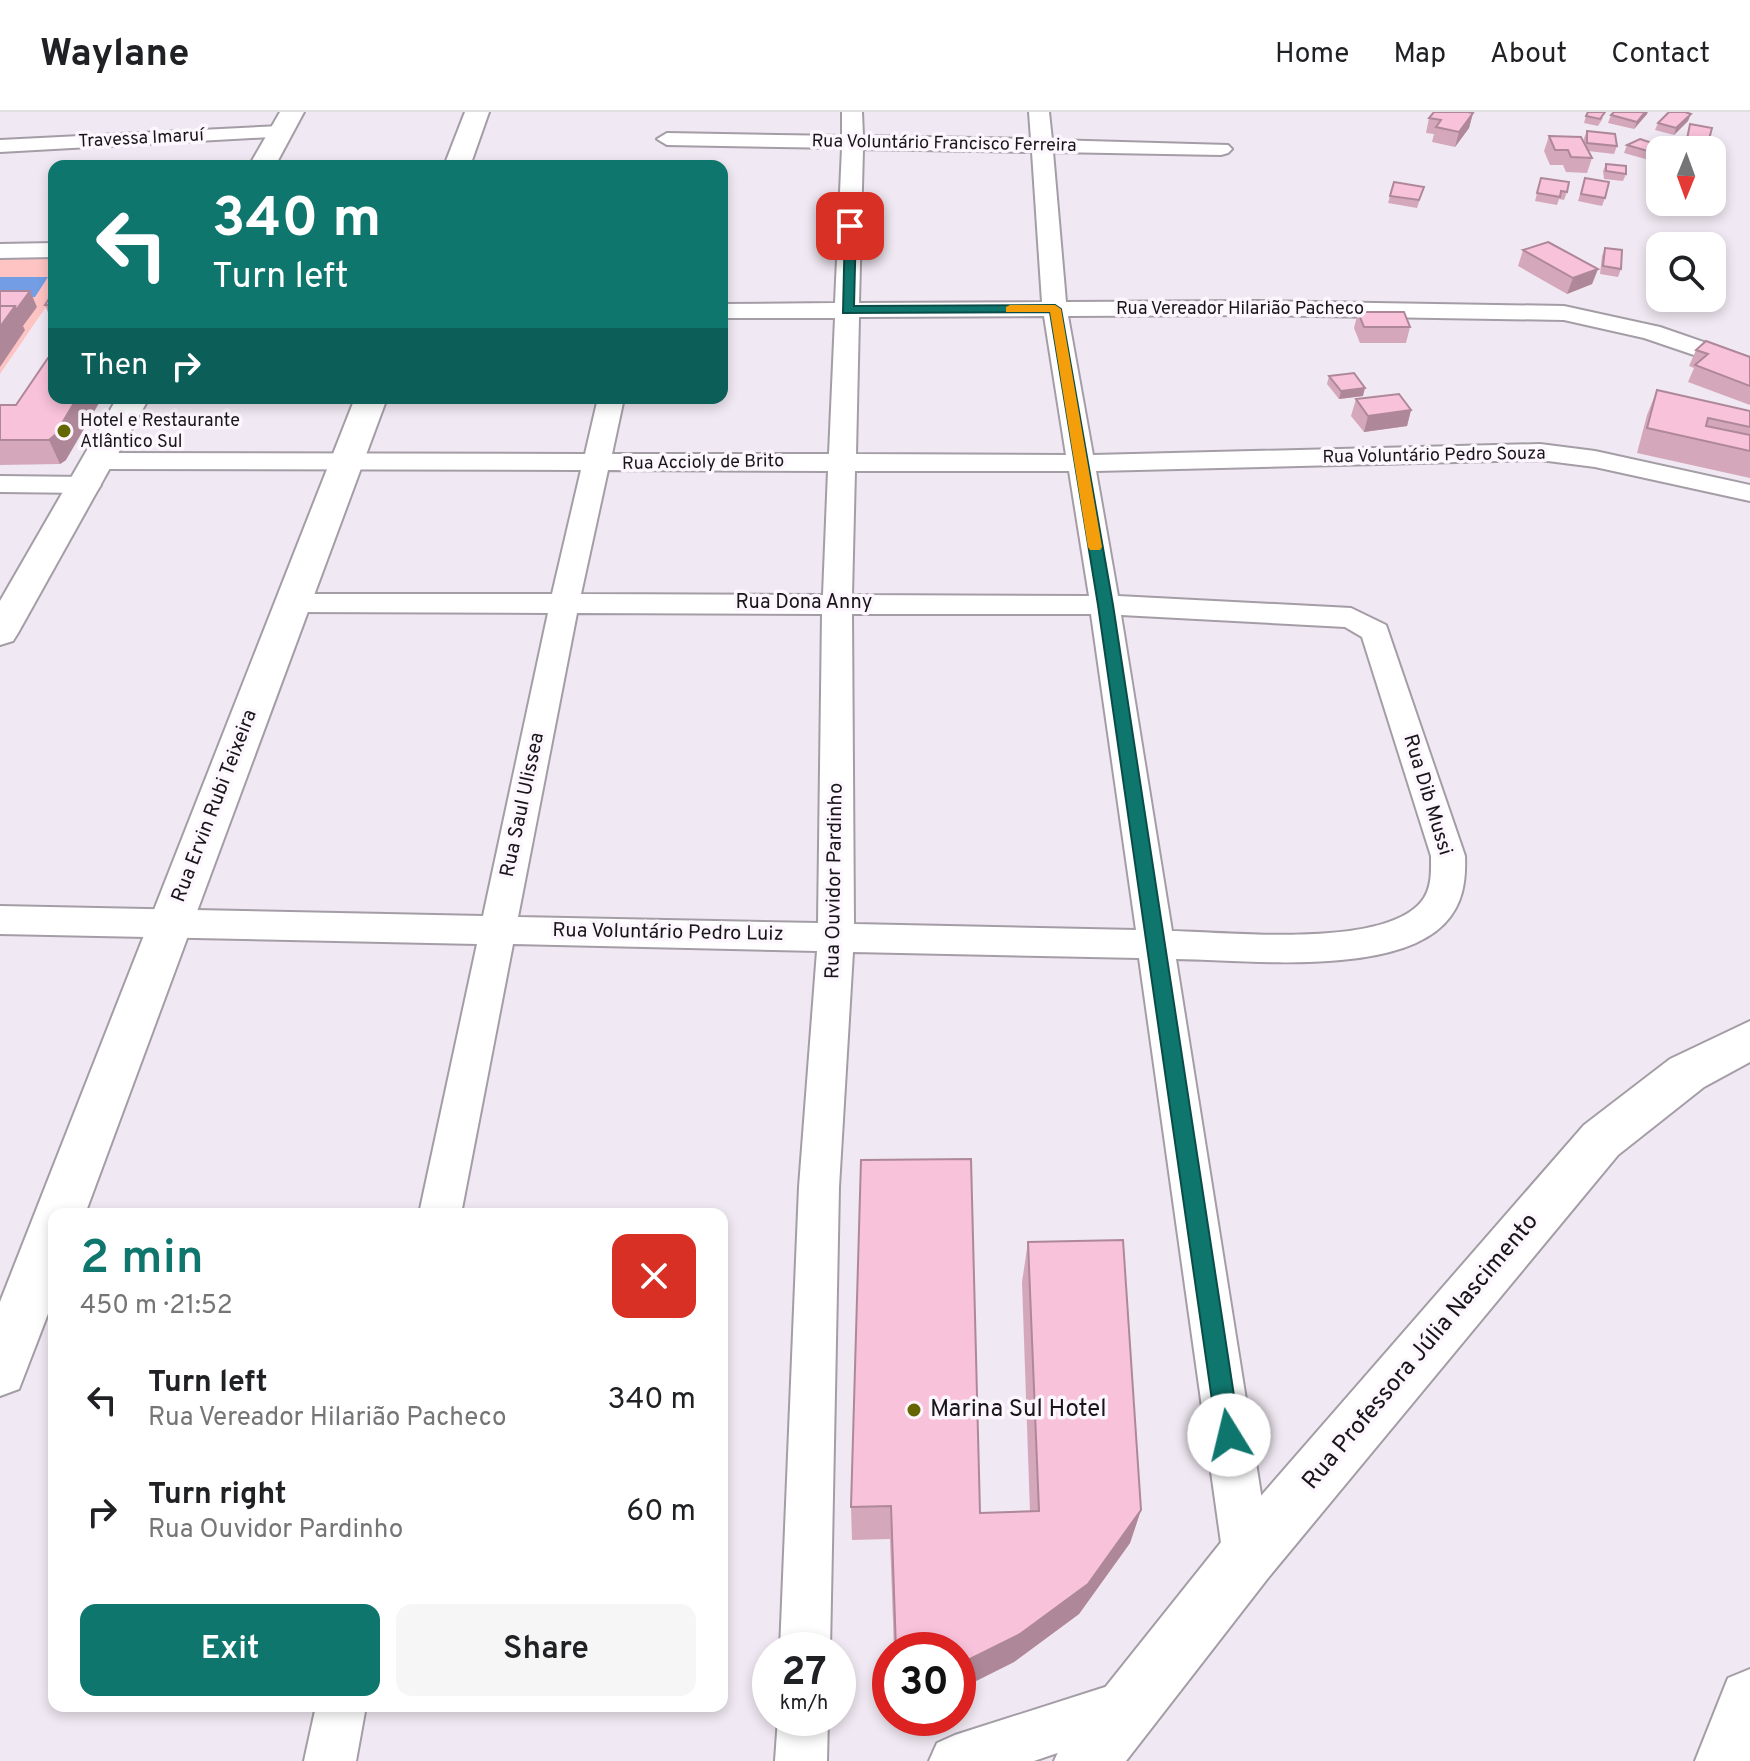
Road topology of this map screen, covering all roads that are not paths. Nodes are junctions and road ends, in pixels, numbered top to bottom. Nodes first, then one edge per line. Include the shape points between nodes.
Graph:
1 (477, 112) edge
2 (672, 112) edge
3 (1039, 112) edge
4 (286, 122) edge
5 (853, 127) edge
6 (667, 139) junction
7 (0, 146) edge
8 (1040, 146) junction
9 (1221, 149) dead end
10 (265, 160) edge
11 (459, 160) edge
12 (662, 160) edge
13 (48, 250) edge
14 (0, 251) edge
15 (1055, 309) junction
16 (847, 310) junction
17 (728, 311) edge
18 (1750, 366) edge
19 (130, 404) edge
20 (369, 404) edge
21 (610, 404) edge
22 (1306, 458) joint
23 (843, 462) junction
24 (347, 463) junction
25 (1080, 463) junction
26 (598, 464) junction
27 (93, 473) junction
28 (0, 484) edge
29 (1750, 493) edge
30 (565, 601) junction
31 (292, 603) junction
32 (837, 603) junction
33 (1105, 605) junction
34 (1317, 614) joint
35 (0, 633) edge
36 (0, 920) edge
37 (171, 924) junction
38 (497, 931) junction
39 (836, 936) junction
40 (1155, 945) junction
41 (1335, 948) joint
42 (1750, 1040) edge
43 (62, 1208) edge
44 (441, 1208) edge
45 (48, 1245) edge
46 (0, 1371) edge
47 (1247, 1557) junction
48 (806, 1632) edge
49 (1750, 1700) edge
50 (1129, 1705) junction
51 (340, 1712) edge
52 (802, 1736) edge
53 (330, 1761) edge
54 (801, 1761) edge
55 (955, 1761) edge
56 (1086, 1761) edge
57 (1727, 1761) edge

1 - 11 main road
2 - 6 street
3 - 8 street
4 - 7 street, Travessa Imaruí
4 - 10 main road
5 - 6 street, Rua Voluntário Francisco Ferreira
5 - 8 street, Rua Voluntário Francisco Ferreira
5 - 16 street, Rua Ouvidor Pardinho
6 - 12 street
8 - 9 street, Rua Voluntário Francisco Ferreira
8 - 15 street
13 - 14 street
15 - 16 street, Rua Vereador Hilarião Pacheco
15 - 18 street, Rua Vereador Hilarião Pacheco via 1564,313 1651,332
15 - 25 street
16 - 17 street, Rua Vereador Hilarião Pacheco
16 - 23 street, Rua Ouvidor Pardinho
19 - 27 main road
20 - 24 main road, Rua Ervin Rubi Teixeira
21 - 26 street, Rua Saul Ulissea
22 - 25 street, Rua Accioly de Brito
22 - 29 street, Rua Voluntário Pedro Souza via 1540,452
23 - 25 street, Rua Accioly de Brito
23 - 26 street, Rua Accioly de Brito
23 - 32 street, Rua Ouvidor Pardinho
24 - 26 street, Rua Accioly de Brito
24 - 27 street, Rua Accioly de Brito
24 - 31 main road, Rua Ervin Rubi Teixeira
25 - 33 street
26 - 30 street, Rua Saul Ulissea
27 - 28 street, Rua Accioly de Brito
27 - 35 main road
30 - 31 street, Rua Dona Anny
30 - 32 street, Rua Dona Anny
30 - 38 street, Rua Saul Ulissea
31 - 37 main road, Rua Ervin Rubi Teixeira
32 - 33 street, Rua Dona Anny
32 - 39 street, Rua Ouvidor Pardinho
33 - 34 street, Rua Dona Anny
33 - 40 street
34 - 41 street, Rua Dib Mussi via 1351,618 1375,632 1451,878 1444,900 1422,923 1388,938
36 - 37 street, Rua Voluntário Pedro Luiz
37 - 38 street, Rua Voluntário Pedro Luiz
37 - 43 main road, Rua Ervin Rubi Teixeira
38 - 39 street, Rua Voluntário Pedro Luiz
38 - 44 street, Rua Saul Ulissea
39 - 40 street, Rua Voluntário Pedro Luiz
39 - 48 street, Rua Ouvidor Pardinho via 819,1187
40 - 41 street, Rua Voluntário Pedro Luiz
40 - 47 street
42 - 47 main road, Rua Professora Júlia Nascimento via 1687,1073 1601,1140
45 - 46 main road
47 - 50 main road, Rua Professora Júlia Nascimento
49 - 57 main road
50 - 55 street
50 - 56 main road, Rua Professora Júlia Nascimento
51 - 53 street
52 - 54 street

